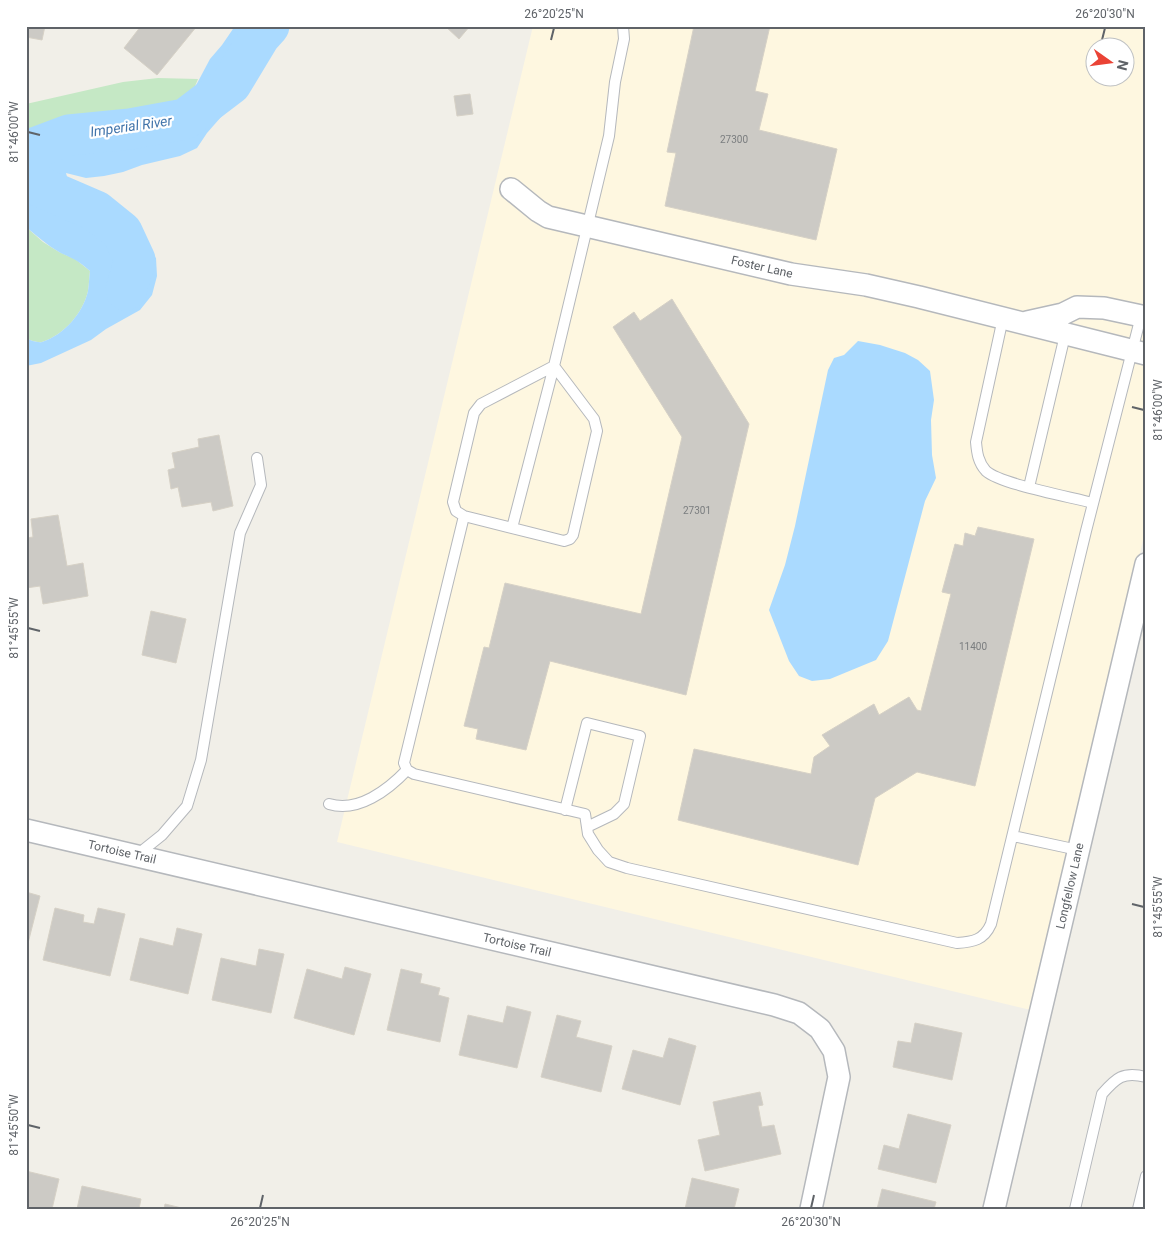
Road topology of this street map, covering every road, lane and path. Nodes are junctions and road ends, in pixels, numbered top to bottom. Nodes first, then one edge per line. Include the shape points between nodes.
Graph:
1 (623, 26) edge
2 (511, 189) dead end
3 (586, 226) junction
4 (1070, 311) junction
5 (1143, 317) edge
6 (1013, 321) junction
7 (1065, 334) junction
8 (1139, 352) edge
9 (554, 366) junction
10 (257, 458) dead end
11 (1030, 487) junction
12 (1093, 503) junction
13 (464, 516) junction
14 (512, 528) junction
15 (1146, 564) edge
16 (407, 770) junction
17 (329, 804) dead end
18 (564, 810) junction
19 (587, 826) junction
20 (26, 830) edge
21 (1013, 836) junction
22 (1078, 850) junction
23 (136, 855) junction
24 (1146, 1077) edge
25 (1146, 1176) edge
26 (812, 1209) edge
27 (994, 1209) edge
28 (1075, 1209) edge
29 (1138, 1209) edge

1 - 3 lane via 624,39 609,136
2 - 3 street, Foster Lane via 548,217
3 - 6 street, Foster Lane via 791,274 866,284
3 - 9 lane
4 - 5 street, Foster Lane via 1090,306
4 - 6 street, Foster Lane via 1052,317
4 - 7 lane
5 - 8 lane
6 - 7 street, Foster Lane
6 - 11 lane via 976,442 978,459 986,471 1002,480
7 - 8 street, Foster Lane
7 - 11 lane
8 - 12 lane
9 - 13 lane via 481,404 474,413 453,502 456,511
9 - 14 lane
9 - 14 lane via 594,419 597,431 573,534 564,541
10 - 23 lane via 261,485 240,533 201,760 187,806 162,835
11 - 12 lane
12 - 21 lane
13 - 14 lane
13 - 16 lane via 404,763
15 - 22 street, Longfellow Lane
16 - 17 lane via 396,782 371,798 352,806
16 - 18 lane
18 - 19 lane via 585,814
18 - 19 lane via 587,723 640,736 624,804 614,814
19 - 21 lane via 588,834 609,862 627,868 957,944 981,939 988,932
20 - 23 street, Tortoise Trail
21 - 22 lane
22 - 27 street, Longfellow Lane
23 - 26 street, Tortoise Trail via 799,1013 820,1030 834,1051 839,1077
24 - 28 lane via 1126,1075 1114,1080 1102,1094
25 - 29 lane

